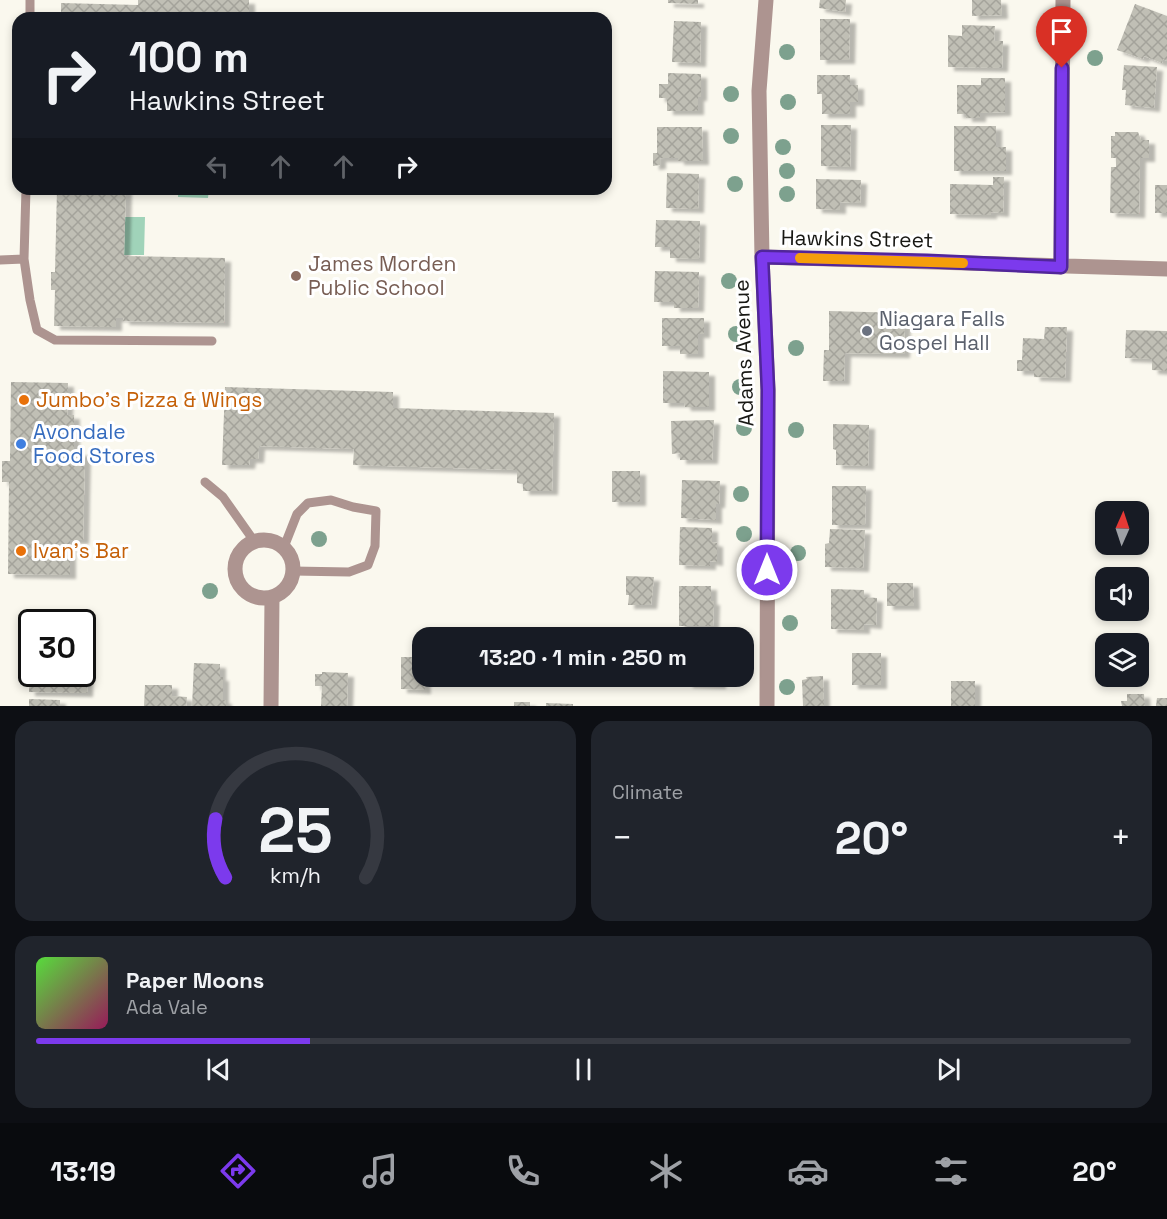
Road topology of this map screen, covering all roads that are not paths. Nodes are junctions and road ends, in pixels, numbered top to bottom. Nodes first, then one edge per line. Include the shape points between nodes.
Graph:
1 (766, 0) edge
2 (1063, 0) edge
3 (26, 195) edge
4 (762, 257) junction
5 (0, 260) edge
6 (24, 260) junction
7 (1061, 267) junction
8 (1167, 269) edge
9 (212, 341) dead end
10 (204, 482) dead end
11 (254, 541) junction
12 (284, 548) junction
13 (293, 570) junction
14 (272, 597) junction
15 (271, 706) edge
16 (767, 706) edge

1 - 4 street, Adams Avenue via 759,91
2 - 7 street
3 - 6 lane
4 - 7 street, Hawkins Street
4 - 16 street, Adams Avenue via 768,390
5 - 6 lane
6 - 9 lane via 37,330 55,340
7 - 8 street, Hawkins Street
10 - 11 lane via 223,497
11 - 12 street via 270,540
11 - 14 street via 239,554 235,573 244,590 262,598
12 - 13 street via 293,562
12 - 13 lane via 297,514 308,503 332,500 376,511 375,546 368,565 350,572
13 - 14 street via 287,587
14 - 15 street

